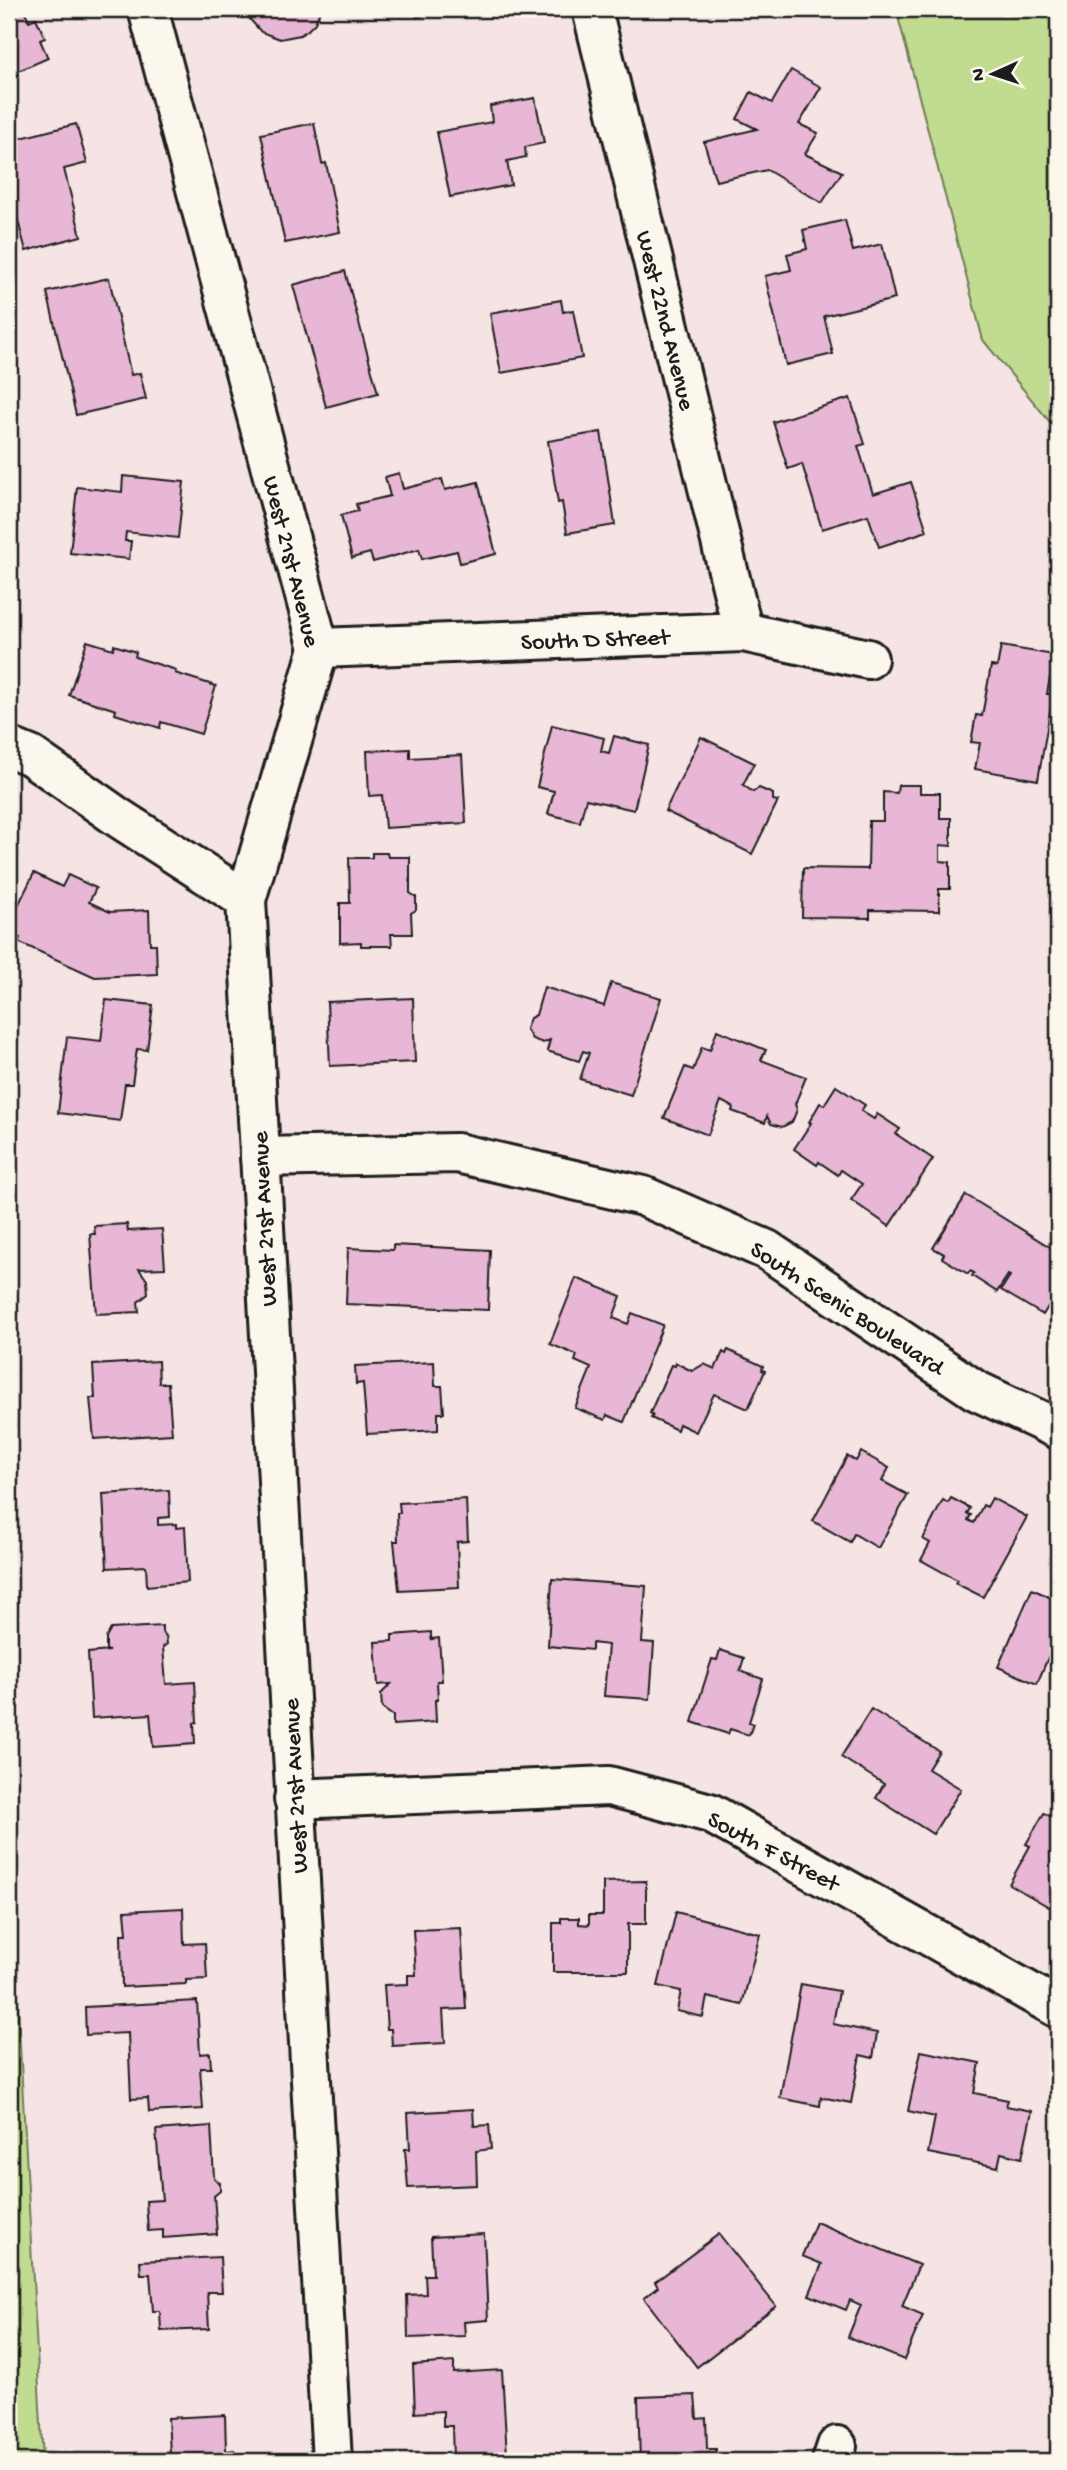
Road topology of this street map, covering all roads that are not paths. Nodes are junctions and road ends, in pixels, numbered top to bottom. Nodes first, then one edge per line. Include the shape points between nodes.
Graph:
1 (148, 9) edge
2 (592, 9) edge
3 (743, 632) junction
4 (318, 648) junction
5 (868, 659) dead end
6 (9, 747) edge
7 (246, 900) junction
8 (260, 1157) junction
9 (1058, 1429) edge
10 (294, 1799) junction
11 (1058, 2008) edge
12 (332, 2461) edge

1 - 4 street, West 21st Avenue
2 - 3 street, West 22nd Avenue
3 - 4 street, South D Street
3 - 5 street, South D Street
4 - 7 street, West 21st Avenue
6 - 7 street via 31,756
7 - 8 street, West 21st Avenue
8 - 9 street, South Scenic Boulevard via 457,1153 643,1196 767,1250 975,1390
8 - 10 street, West 21st Avenue
10 - 11 street, South F Street via 609,1786 710,1813
10 - 12 street, West 21st Avenue

